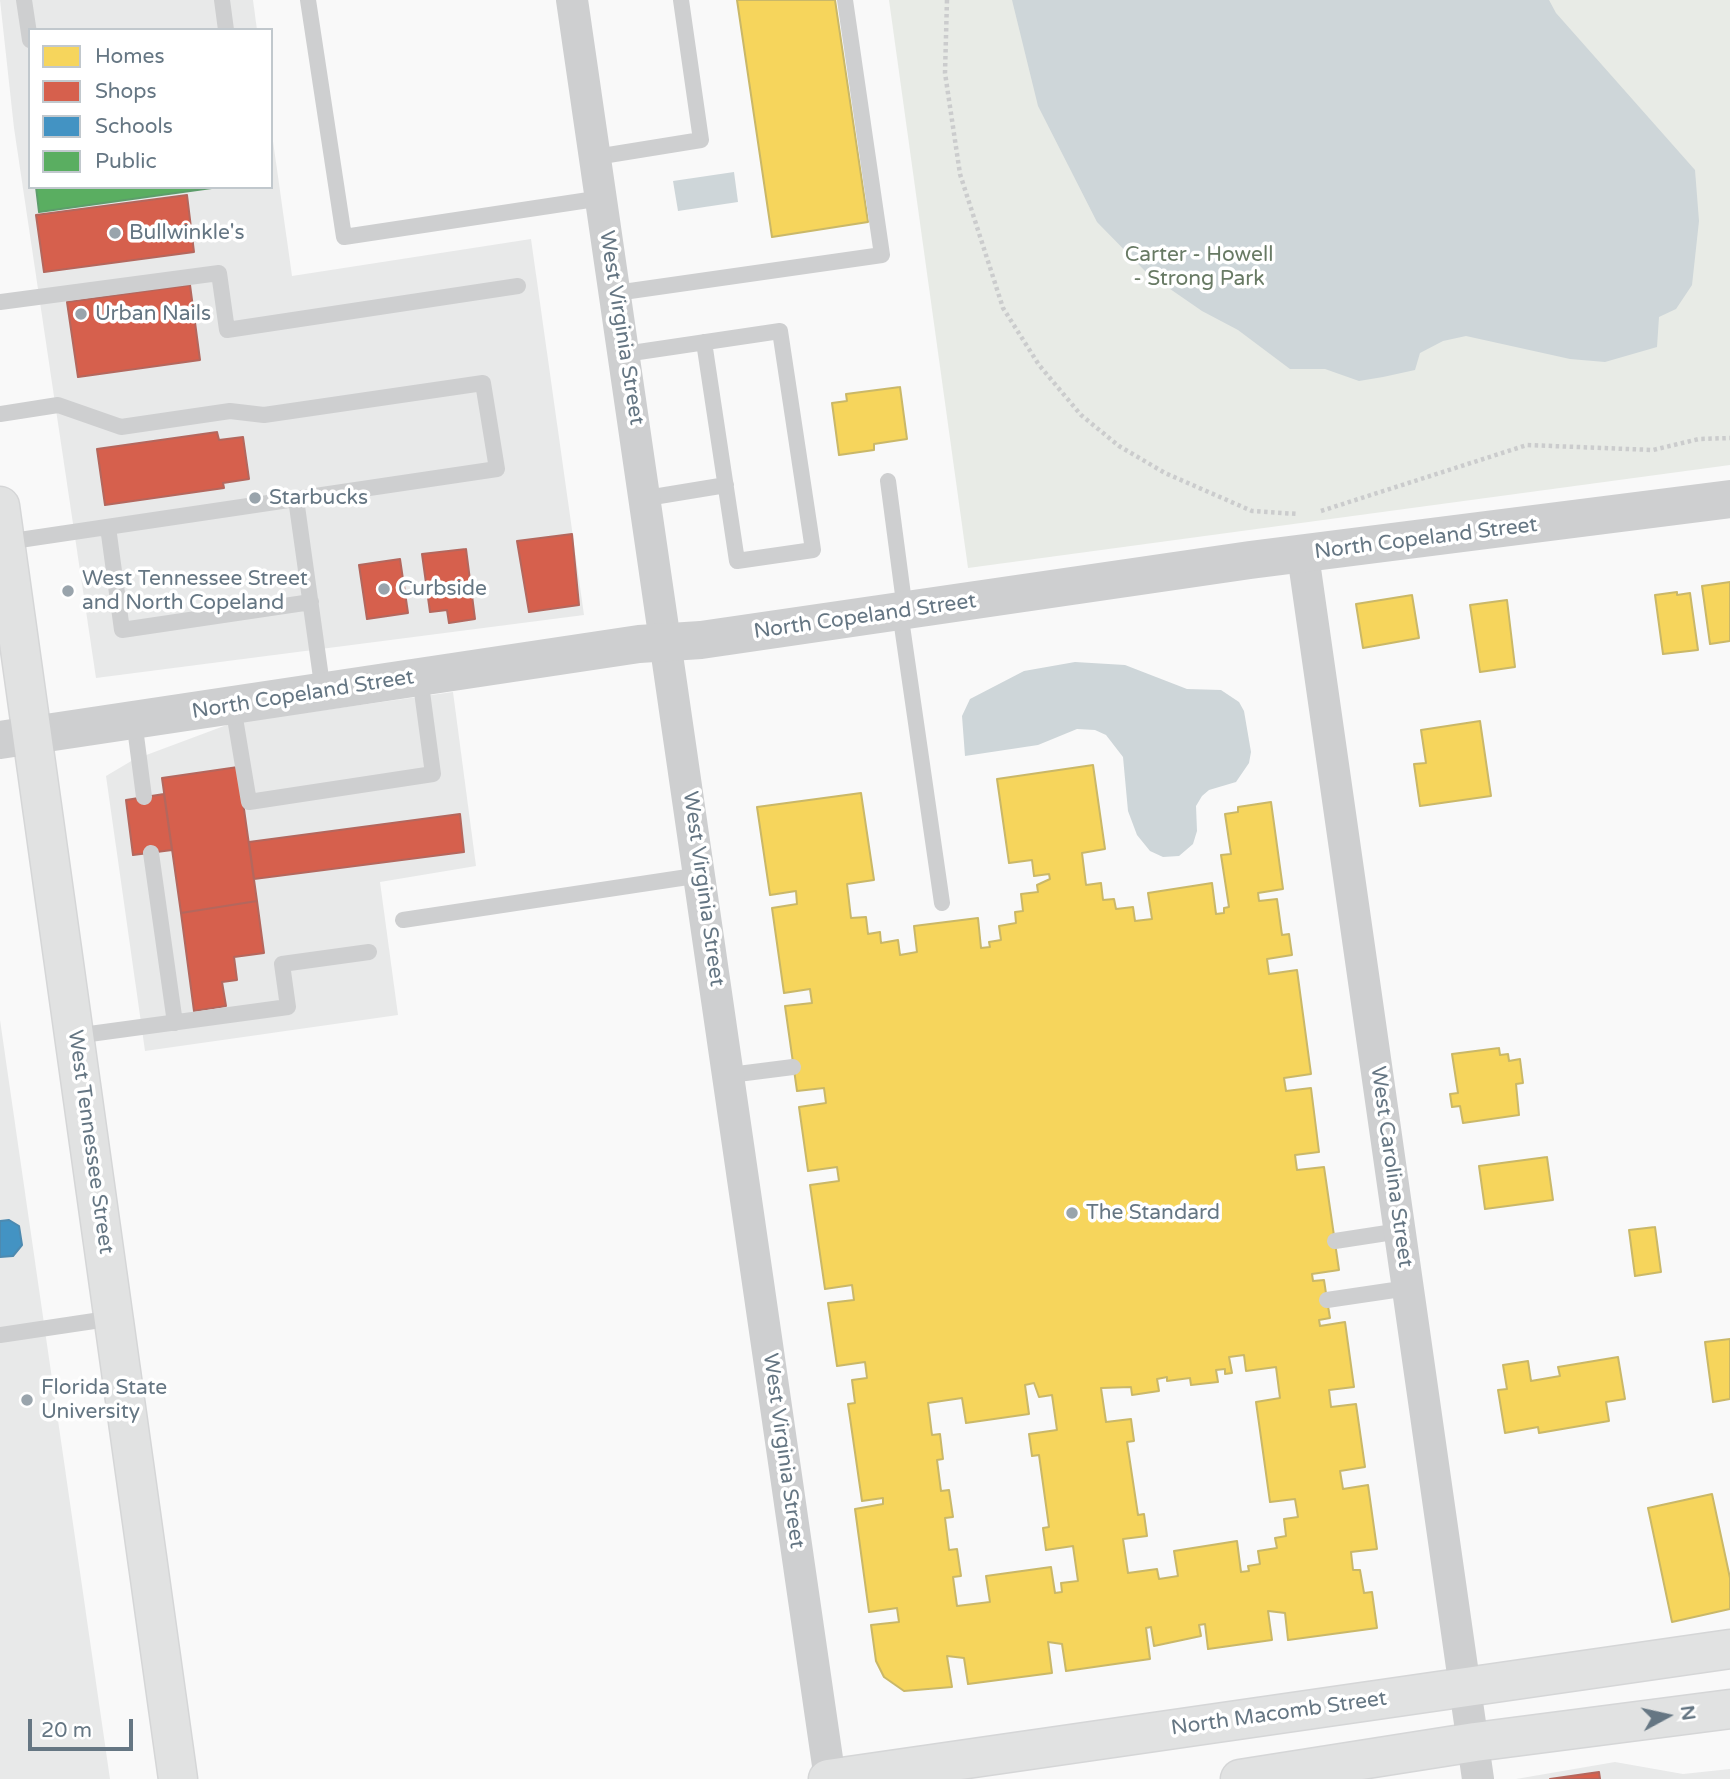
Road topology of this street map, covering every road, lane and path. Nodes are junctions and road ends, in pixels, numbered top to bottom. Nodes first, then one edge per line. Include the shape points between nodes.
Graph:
1 (24, 0) edge
2 (222, 0) edge
3 (309, 0) edge
4 (572, 0) edge
5 (681, 0) edge
6 (845, 0) edge
7 (947, 0) edge
8 (28, 28) edge
9 (226, 28) edge
10 (596, 156) junction
11 (602, 198) junction
12 (518, 286) dead end
13 (616, 293) junction
14 (0, 302) edge
15 (704, 342) junction
16 (625, 354) junction
17 (0, 414) edge
18 (1730, 438) edge
19 (888, 481) dead end
20 (726, 485) junction
21 (647, 498) junction
22 (296, 499) junction
23 (1730, 499) edge
24 (1313, 513) dead end
25 (1303, 514) dead end
26 (1, 517) edge
27 (108, 527) junction
28 (1303, 555) junction
29 (311, 602) junction
30 (902, 612) junction
31 (668, 642) junction
32 (421, 677) junction
33 (323, 692) junction
34 (233, 706) junction
35 (134, 720) junction
36 (16, 738) edge
37 (144, 797) dead end
38 (151, 853) dead end
39 (701, 875) junction
40 (942, 903) dead end
41 (403, 920) dead end
42 (369, 952) dead end
43 (176, 1023) junction
44 (75, 1036) junction
45 (793, 1066) dead end
46 (730, 1075) junction
47 (1400, 1231) junction
48 (1335, 1241) dead end
49 (1408, 1288) junction
50 (1327, 1300) dead end
51 (114, 1318) junction
52 (0, 1335) edge
53 (1730, 1649) edge
54 (1466, 1686) junction
55 (1730, 1709) edge
56 (1476, 1761) edge
57 (178, 1779) edge
58 (830, 1779) edge
59 (1240, 1779) edge

1 - 8 lane
2 - 9 lane
3 - 11 lane via 344,237
4 - 10 street, West Virginia Street
5 - 10 lane via 701,140
6 - 13 lane via 882,255
7 - 25 path via 945,73 960,174 1003,307 1039,365 1081,415 1119,446 1165,473 1252,511
10 - 11 street, West Virginia Street
11 - 13 street, West Virginia Street
12 - 14 lane via 227,330 219,273
13 - 16 street, West Virginia Street
15 - 16 lane
15 - 20 lane
15 - 20 lane via 780,331 813,550 737,561
16 - 21 street, West Virginia Street
17 - 22 lane via 58,405 121,427 230,411 264,415 483,383 496,469
18 - 24 path via 1699,439 1653,450 1527,445
19 - 30 lane
20 - 21 lane
21 - 31 street, West Virginia Street
22 - 27 lane
22 - 29 lane
23 - 28 street, North Copeland Street
26 - 27 lane
26 - 36 main road, West Tennessee Street
27 - 29 lane via 122,630
28 - 30 street, North Copeland Street
28 - 47 street, West Carolina Street
29 - 33 lane
30 - 31 street, North Copeland Street
30 - 40 lane
31 - 32 street, North Copeland Street
31 - 39 street, West Virginia Street
32 - 33 street, North Copeland Street
32 - 34 lane via 433,774 249,802
33 - 34 street, North Copeland Street
34 - 35 street, North Copeland Street
35 - 36 street, North Copeland Street
35 - 37 lane
36 - 44 main road, West Tennessee Street
38 - 43 lane
39 - 41 lane
39 - 46 street, West Virginia Street
42 - 43 lane via 282,964 288,1007
43 - 44 lane
44 - 51 main road, West Tennessee Street
45 - 46 lane
46 - 58 street, West Virginia Street
47 - 48 lane
47 - 49 street, West Carolina Street
49 - 50 lane
49 - 54 street, West Carolina Street
51 - 52 lane
51 - 57 main road, West Tennessee Street
53 - 54 main road, North Macomb Street
54 - 56 street, West Carolina Street
54 - 58 main road, North Macomb Street
55 - 56 main road
56 - 59 main road

